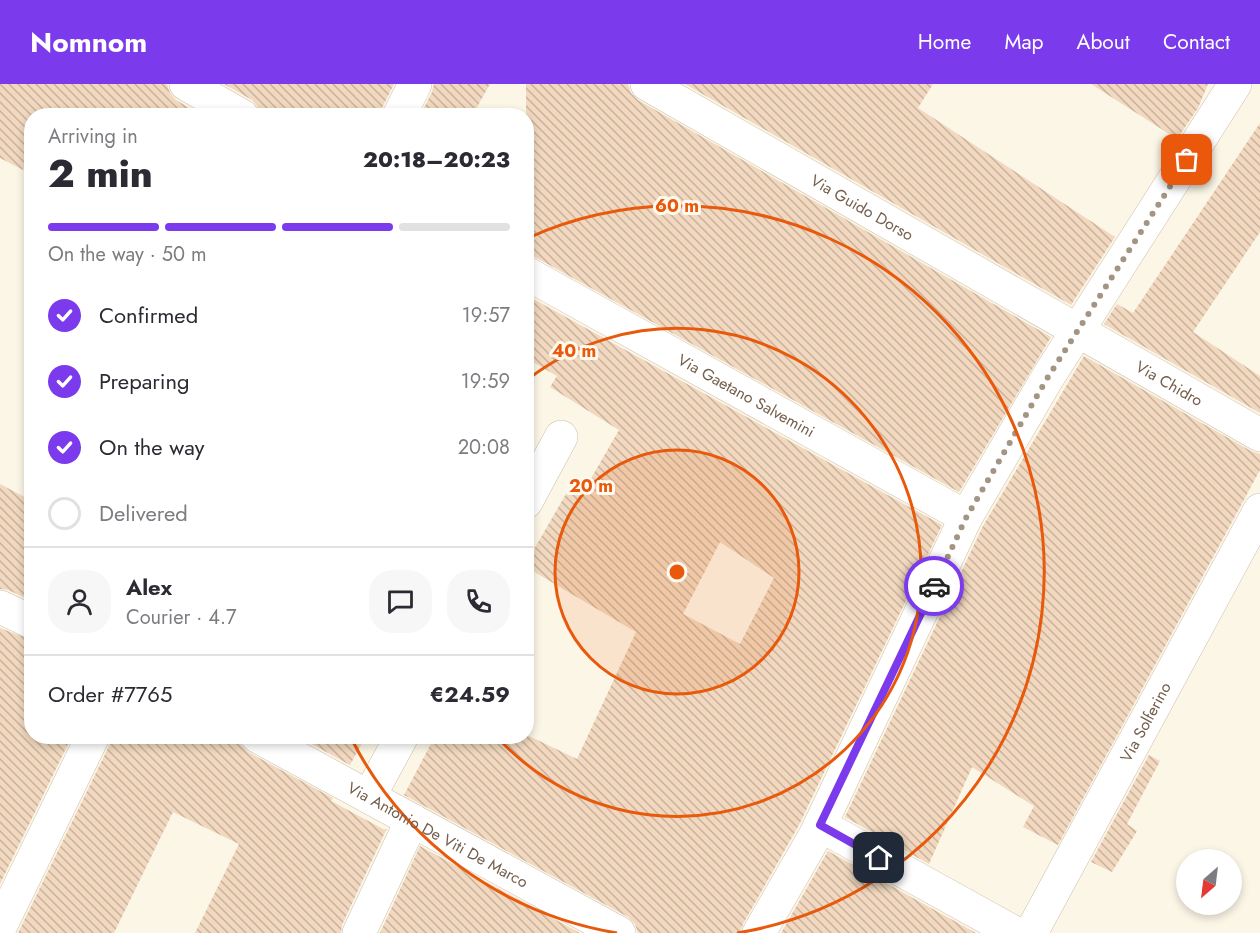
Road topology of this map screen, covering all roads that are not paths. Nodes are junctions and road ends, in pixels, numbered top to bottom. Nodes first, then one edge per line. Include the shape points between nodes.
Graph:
1 (186, 84) edge
2 (415, 84) edge
3 (647, 84) edge
4 (1235, 84) edge
5 (228, 108) edge
6 (403, 108) edge
7 (534, 277) edge
8 (1078, 330) junction
9 (1260, 435) edge
10 (561, 437) dead end
11 (534, 487) edge
12 (1260, 510) edge
13 (966, 518) junction
14 (0, 607) edge
15 (24, 618) edge
16 (89, 744) edge
17 (271, 744) edge
18 (398, 744) edge
19 (369, 797) junction
20 (412, 820) junction
21 (820, 825) junction
22 (0, 927) edge
23 (359, 933) edge
24 (620, 933) edge
25 (759, 933) edge
26 (1015, 933) edge
27 (1031, 933) edge

1 - 5 street
2 - 6 street
3 - 8 street, Via Guido Dorso
4 - 8 street
7 - 13 street, Via Gaetano Salvemini
8 - 9 street, Via Chidro
8 - 13 street
10 - 11 street
12 - 27 street, Via Solferino
13 - 21 street
14 - 15 street
16 - 22 street
17 - 19 street, Via Antonio De Viti De Marco
18 - 19 street
19 - 20 street, Via Antonio De Viti De Marco
20 - 23 street
20 - 24 street, Via Antonio De Viti De Marco
21 - 25 street
21 - 26 street

